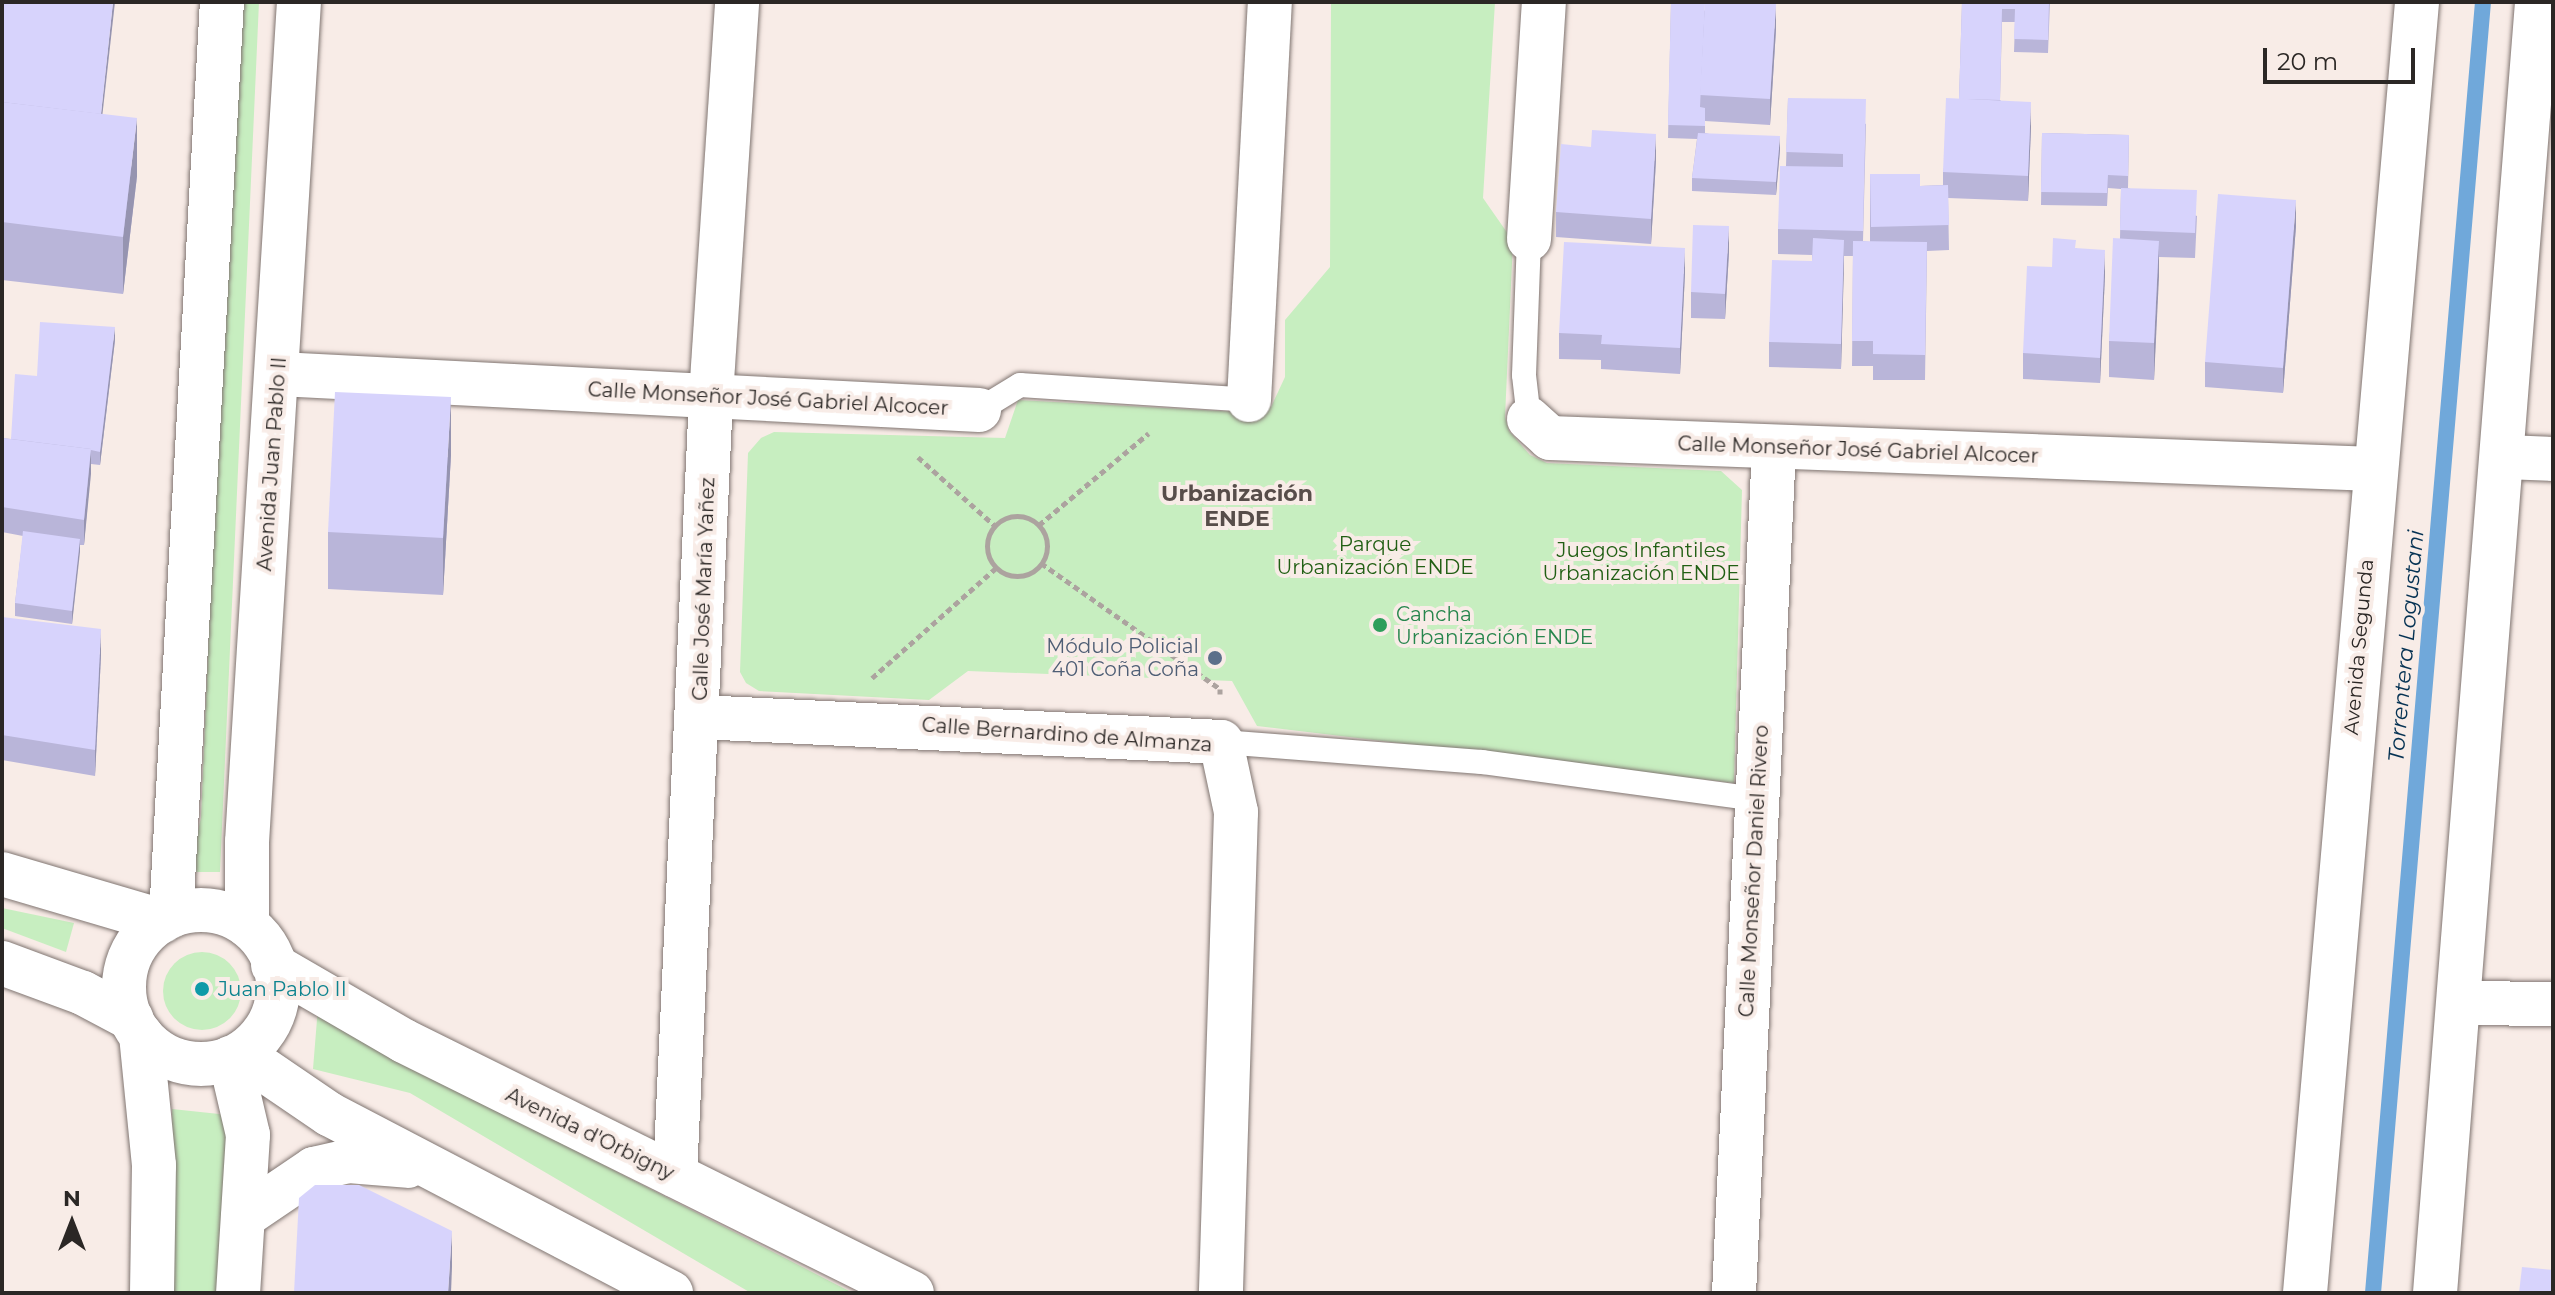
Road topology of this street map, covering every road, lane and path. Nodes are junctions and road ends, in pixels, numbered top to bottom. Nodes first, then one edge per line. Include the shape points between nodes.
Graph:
1 (222, 2) edge
2 (299, 2) edge
3 (737, 2) edge
4 (1270, 2) edge
5 (1544, 2) edge
6 (2409, 2) edge
7 (2417, 2) edge
8 (2542, 9) edge
9 (1529, 239) joint
10 (279, 374) junction
11 (1163, 393) junction
12 (711, 396) junction
13 (1249, 400) joint
14 (898, 407) junction
15 (979, 410) joint
16 (1529, 419) joint
17 (1774, 448) junction
18 (2505, 457) junction
19 (2553, 459) edge
20 (2374, 469) junction
21 (995, 525) junction
22 (1039, 525) junction
23 (1041, 563) junction
24 (996, 568) junction
25 (699, 717) junction
26 (869, 722) junction
27 (1221, 742) junction
28 (1757, 799) junction
29 (2, 874) edge
30 (167, 919) junction
31 (247, 925) junction
32 (2, 963) edge
33 (273, 965) junction
34 (2461, 1003) junction
35 (2553, 1004) edge
36 (137, 1027) junction
37 (235, 1056) junction
38 (432, 1169) junction
39 (675, 1175) junction
40 (243, 1217) junction
41 (152, 1293) edge
42 (238, 1293) edge
43 (671, 1293) edge
44 (912, 1293) edge
45 (1221, 1293) edge
46 (1734, 1293) edge
47 (2305, 1293) edge
48 (2435, 1293) edge

1 - 30 street
2 - 10 street, Avenida Juan Pablo II
3 - 12 street, Calle José María Yañez
4 - 13 street
5 - 9 street
6 - 7 street
7 - 20 street, Avenida Segunda
8 - 18 street
9 - 16 lane, Calle Monseñor José Gabriel Alcocer via 1524,375
10 - 12 street, Calle Monseñor José Gabriel Alcocer
10 - 31 street, Avenida Juan Pablo II via 247,842
11 - 13 lane, Calle Monseñor José Gabriel Alcocer
11 - 15 lane, Calle Monseñor José Gabriel Alcocer via 1020,385
11 - 22 path via 1159,424
12 - 14 street, Calle Monseñor José Gabriel Alcocer
12 - 25 street, Calle José María Yañez
14 - 15 street, Calle Monseñor José Gabriel Alcocer
14 - 21 path via 894,435
16 - 17 street, Calle Monseñor José Gabriel Alcocer via 1550,438
17 - 20 street, Calle Monseñor José Gabriel Alcocer
17 - 28 street, Calle Monseñor Daniel Rivero
18 - 19 street
18 - 34 street
20 - 47 street, Avenida Segunda
21 - 22 path via 1021,516
21 - 24 path via 987,542
22 - 23 path via 1047,544
23 - 24 path via 1025,575
23 - 27 path via 1220,689
24 - 26 path via 873,673
25 - 26 street, Calle Bernardino de Almanza
25 - 39 street, Calle José María Yañez
26 - 27 street, Calle Bernardino de Almanza
27 - 28 lane via 1482,762
27 - 45 street, Calle Bernardino de Almanza via 1236,812
28 - 46 street, Calle Monseñor Daniel Rivero
29 - 30 street
30 - 31 street via 210,911
30 - 36 street via 141,940 128,965 125,992
31 - 33 street via 264,943
32 - 36 street via 83,993
33 - 37 street via 278,981 274,1015 267,1031
33 - 39 street, Avenida d'Orbigny via 404,1041
34 - 35 street
34 - 48 street
36 - 37 street via 176,1059 194,1063
36 - 41 street via 154,1165
37 - 38 street via 292,1094
37 - 40 street via 248,1135
38 - 40 street via 349,1161 314,1169
38 - 43 street
39 - 44 street, Avenida d'Orbigny
40 - 42 street

